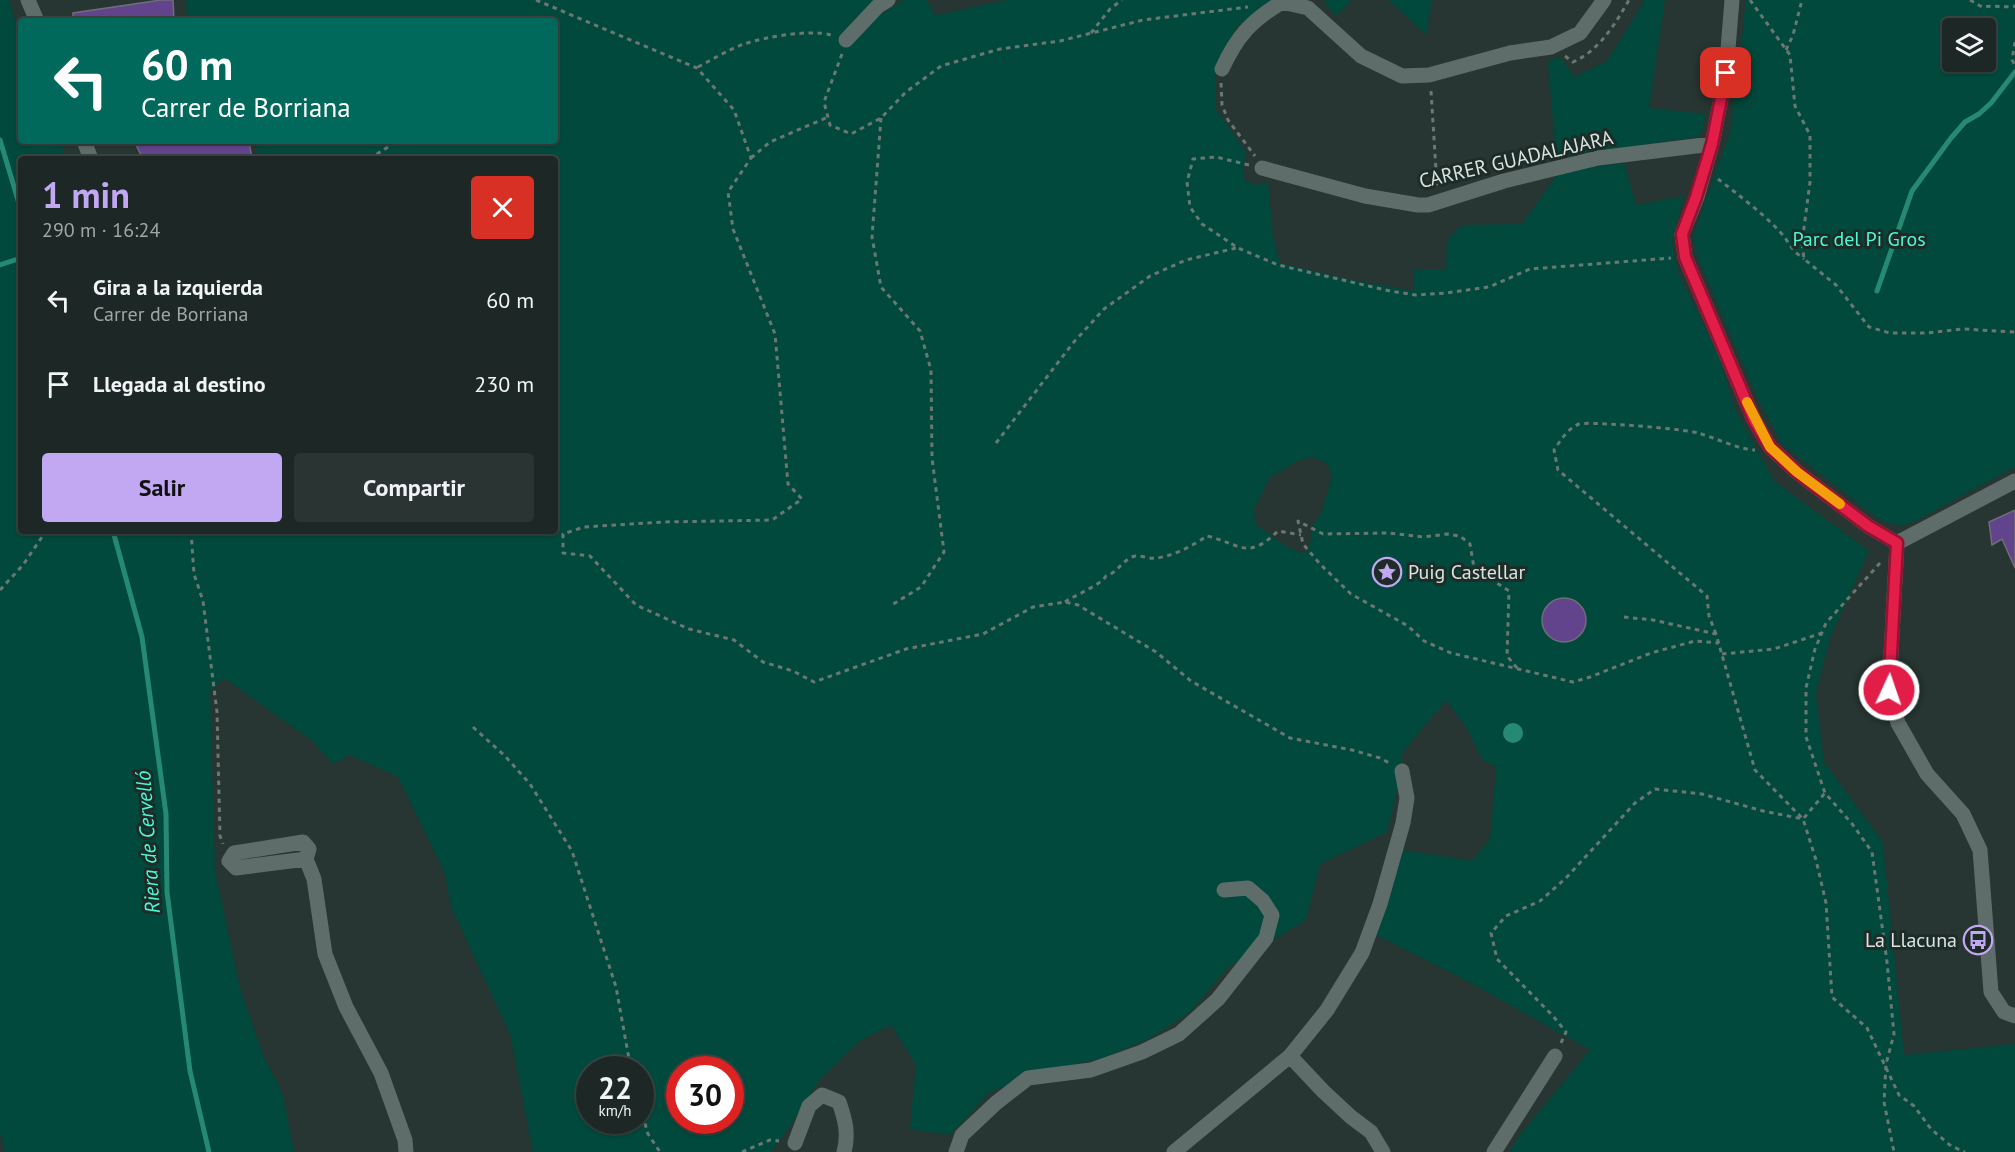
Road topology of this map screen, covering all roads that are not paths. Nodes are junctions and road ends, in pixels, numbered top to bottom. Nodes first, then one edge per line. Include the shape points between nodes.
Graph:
1 (28, 0) edge
2 (888, 0) edge
3 (1604, 0) edge
4 (1732, 0) edge
5 (36, 18) edge
6 (846, 40) road end
7 (1222, 69) road end
8 (1712, 144) junction
9 (1262, 168) road end
10 (2015, 482) edge
11 (1897, 543) junction
12 (1402, 771) road end
13 (229, 861) road end
14 (1224, 890) dead end
15 (2015, 1016) edge
16 (1290, 1056) junction
17 (1555, 1056) road end
18 (795, 1143) dead end
19 (406, 1152) edge
20 (844, 1152) edge
21 (956, 1152) edge
22 (1174, 1152) edge
23 (1383, 1152) edge
24 (1494, 1152) edge

1 - 5 street
2 - 6 street
3 - 7 street via 1580,33 1551,47 1510,53 1429,75 1402,76 1361,56 1308,8 1282,2 1248,26
4 - 8 street via 1726,73
8 - 9 street, CARRER GUADALAJARA via 1598,158 1418,206
8 - 11 street via 1682,234 1685,257 1754,420 1770,447 1797,472
10 - 11 street
11 - 15 street via 1889,690 1898,723 1927,774 1963,814 1980,850 1991,992 2004,1012
12 - 16 street via 1407,798 1402,823 1362,953 1327,1010
13 - 19 street via 236,868 306,859 314,879 325,954 346,1007 381,1073
14 - 21 street via 1248,888 1272,915 1266,938 1218,999 1179,1035 1142,1052 1090,1070 1028,1078 962,1135
16 - 22 street
16 - 23 street via 1351,1118 1371,1132
17 - 24 street
18 - 20 street via 808,1106 822,1095 839,1102 846,1121

